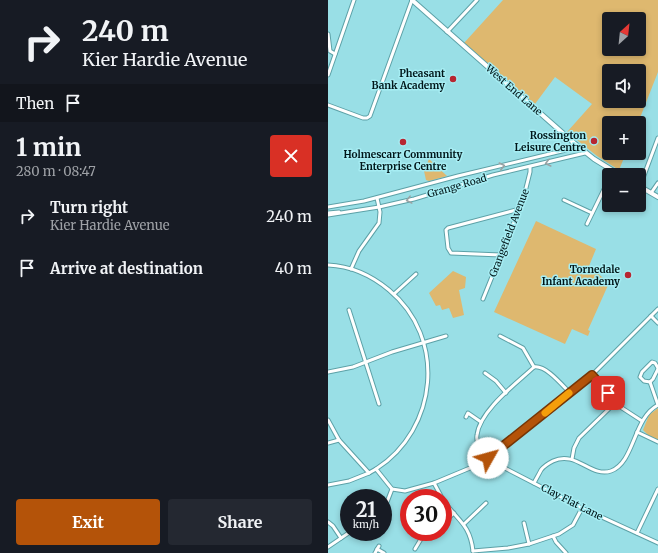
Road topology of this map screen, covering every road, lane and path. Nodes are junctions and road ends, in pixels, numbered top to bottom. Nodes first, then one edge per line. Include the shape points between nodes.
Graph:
1 (354, 0) edge
2 (412, 0) edge
3 (477, 0) edge
4 (447, 32) junction
5 (328, 34) edge
6 (335, 54) junction
7 (328, 75) edge
8 (328, 105) edge
9 (658, 138) edge
10 (574, 144) junction
11 (585, 153) junction
12 (530, 159) junction
13 (531, 167) junction
14 (605, 168) edge
15 (646, 168) edge
16 (458, 176) junction
17 (658, 183) edge
18 (461, 185) junction
19 (646, 190) edge
20 (602, 193) edge
21 (651, 193) junction
22 (658, 197) edge
23 (377, 198) junction
24 (564, 200) dead end
25 (328, 207) edge
26 (379, 208) junction
27 (520, 209) junction
28 (592, 213) junction
29 (328, 214) edge
30 (587, 224) dead end
31 (501, 255) junction
32 (328, 265) edge
33 (352, 269) junction
34 (416, 274) dead end
35 (394, 294) junction
36 (483, 299) dead end
37 (658, 309) edge
38 (349, 310) dead end
39 (651, 316) junction
40 (658, 323) edge
41 (446, 336) dead end
42 (500, 336) dead end
43 (424, 342) junction
44 (366, 362) junction
45 (534, 367) junction
46 (658, 368) edge
47 (328, 372) edge
48 (485, 373) dead end
49 (592, 375) junction
50 (650, 382) junction
51 (506, 393) junction
52 (570, 393) junction
53 (616, 402) junction
54 (379, 404) dead end
55 (658, 405) edge
56 (466, 417) dead end
57 (328, 420) edge
58 (642, 421) junction
59 (481, 422) junction
60 (637, 432) junction
61 (339, 440) junction
62 (658, 442) edge
63 (328, 443) edge
64 (488, 458) junction
65 (572, 459) junction
66 (376, 469) junction
67 (369, 473) junction
68 (434, 483) junction
69 (534, 483) junction
70 (328, 485) edge
71 (658, 488) edge
72 (392, 489) joint
73 (437, 489) edge
74 (654, 498) junction
75 (658, 500) edge
76 (486, 503) dead end
77 (582, 508) junction
78 (452, 510) edge
79 (454, 513) joint
80 (328, 522) edge
81 (524, 523) dead end
82 (464, 524) junction
83 (637, 533) junction
84 (340, 536) edge
85 (553, 536) junction
86 (340, 539) edge
87 (420, 541) edge
88 (658, 543) edge
89 (529, 544) junction
90 (328, 547) edge
91 (508, 548) junction
92 (377, 549) edge
93 (415, 550) dead end
94 (473, 552) edge
95 (384, 553) edge
96 (509, 553) edge
97 (566, 553) edge

1 - 6 street
2 - 4 street, West End Lane
2 - 8 street via 370,116 367,119
3 - 4 street
4 - 10 street, West End Lane
5 - 6 street via 330,51
6 - 7 street
9 - 15 street
10 - 11 street, West End Lane
10 - 12 street via 566,150
11 -> 13 street, Grange Road
11 - 14 street, West End Lane
12 - 13 street
16 -> 12 street
13 - 18 street, Grange Road
13 - 27 street, Grangefield Avenue
16 - 18 street
16 - 23 street
17 - 21 street
18 -> 26 street, Grange Road
19 - 21 street
20 - 28 street
21 - 22 street
23 - 25 street
23 - 26 street
24 - 28 street
26 - 29 street, Grange Road
26 - 33 street via 379,223 359,251
27 - 31 street, Grangefield Avenue
27 - 31 street via 448,228 446,232 449,251 454,254
28 - 30 street
31 - 36 street, Grangefield Avenue
32 - 33 street
33 - 35 street via 371,277
34 - 35 street
35 - 43 street via 411,314
37 - 39 street
38 - 44 street
39 - 40 street
39 - 49 street
41 - 43 street
42 - 45 street via 523,348
43 - 44 street
43 - 66 street via 428,384 419,418 404,443 393,456
44 - 47 street
44 - 54 street
45 - 51 street
45 - 52 street via 550,373
46 - 50 street
46 - 50 street via 652,362 642,372 640,377
48 - 51 street
49 - 52 street
49 - 53 street
50 - 55 street
51 - 59 street
52 - 64 street
53 - 58 street via 626,412
53 - 65 street via 579,438
55 - 58 street via 650,410
56 - 59 street via 468,413
57 - 61 street
58 - 60 street
59 - 64 street via 477,440
60 - 62 street
60 - 65 street via 624,461 612,471 599,471
61 - 63 street
61 - 67 street
64 - 68 street
64 - 69 street, Clay Flat Lane
65 - 69 street via 561,458 551,462 542,469
66 - 67 street
66 - 72 street
67 - 70 street via 349,481
68 - 72 street via 406,491
68 - 73 street
69 - 77 street, Clay Flat Lane
71 - 74 street
74 - 75 street
74 - 83 street
76 - 82 street
77 - 83 street, Clay Flat Lane
77 - 85 street via 573,525
78 - 79 street
79 - 82 street
80 - 84 street
81 - 89 street
82 - 94 street via 471,538
83 - 88 street, Clay Flat Lane
85 - 89 street
85 - 97 street
86 - 90 street
87 - 93 street
89 - 91 street
91 - 94 street
91 - 96 street
92 - 95 street

